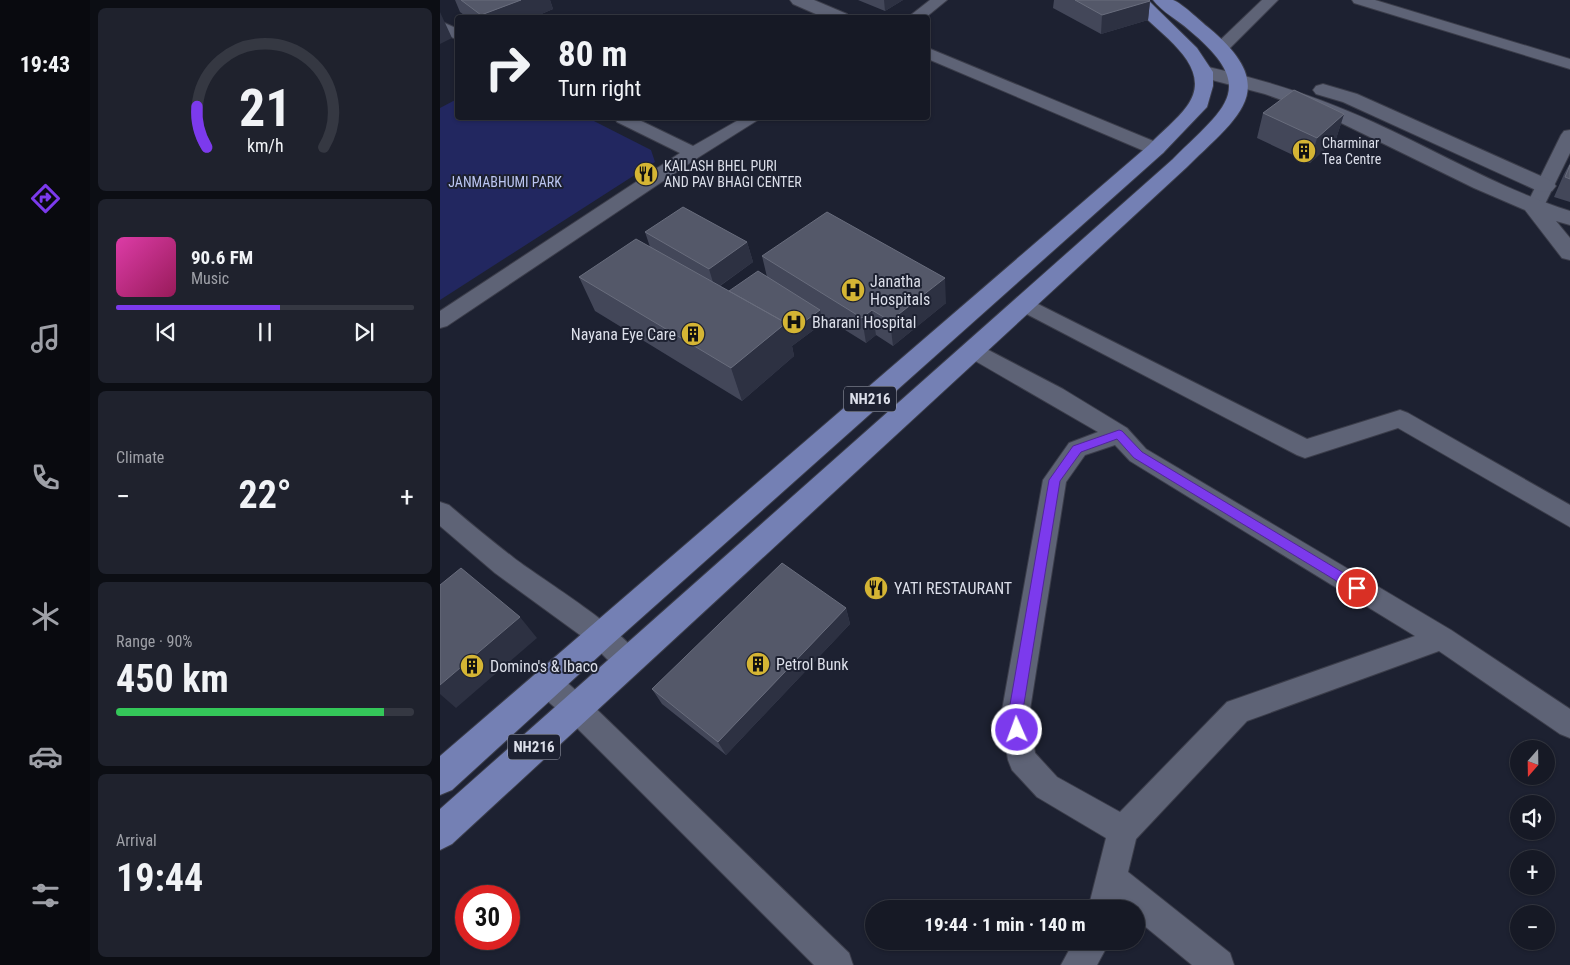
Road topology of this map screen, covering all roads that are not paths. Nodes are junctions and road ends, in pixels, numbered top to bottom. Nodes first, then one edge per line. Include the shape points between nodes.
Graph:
1 (799, 0) edge
2 (940, 0) edge
3 (1138, 0) edge
4 (1162, 0) edge
5 (1271, 0) edge
6 (1359, 0) edge
7 (834, 15) edge
8 (918, 15) edge
9 (440, 26) edge
10 (455, 34) edge
11 (930, 54) edge
12 (1230, 62) junction
13 (1570, 64) edge
14 (1204, 72) junction
15 (627, 120) edge
16 (750, 120) edge
17 (1570, 135) edge
18 (1156, 149) junction
19 (693, 154) junction
20 (1545, 186) junction
21 (1534, 208) junction
22 (1570, 218) edge
23 (1570, 253) edge
24 (1024, 304) junction
25 (440, 321) edge
26 (972, 350) junction
27 (1119, 434) junction
28 (440, 512) edge
29 (1570, 517) edge
30 (600, 635) junction
31 (1442, 638) junction
32 (628, 661) junction
33 (547, 683) junction
34 (576, 708) junction
35 (1570, 724) edge
36 (440, 778) edge
37 (1123, 831) junction
38 (440, 832) edge
39 (1111, 878) junction
40 (1106, 900) edge
41 (1088, 950) edge
42 (836, 965) edge
43 (1077, 965) edge
44 (1218, 965) edge

1 - 7 street
2 - 8 street
3 - 14 highway via 1191,52
4 - 12 highway
5 - 12 street
6 - 13 street
9 - 10 street
11 - 18 street
12 - 14 street
12 - 20 street via 1350,98
12 - 21 street
12 - 24 highway, NH216 via 1238,92 1230,112 1180,163
14 - 18 highway, NH216 via 1204,86 1197,107
15 - 19 street
16 - 19 street
17 - 20 street
18 - 30 highway, NH216
19 - 25 street
20 - 21 street
21 - 22 street
21 - 23 street
24 - 26 highway, NH216
24 - 29 street via 1305,449 1400,419
26 - 27 street
26 - 32 highway, NH216
27 - 31 street via 1138,455
27 - 37 street via 1077,449 1054,480 1015,716 1022,760 1047,787
28 - 30 street via 504,565
30 - 32 street
30 - 33 highway, NH216
31 - 35 street
31 - 37 street via 1237,711
32 - 34 highway, NH216
33 - 34 street
33 - 36 highway, NH216
34 - 38 highway, NH216
34 - 42 street
37 - 39 street
39 - 40 street
39 - 44 street
41 - 43 street

